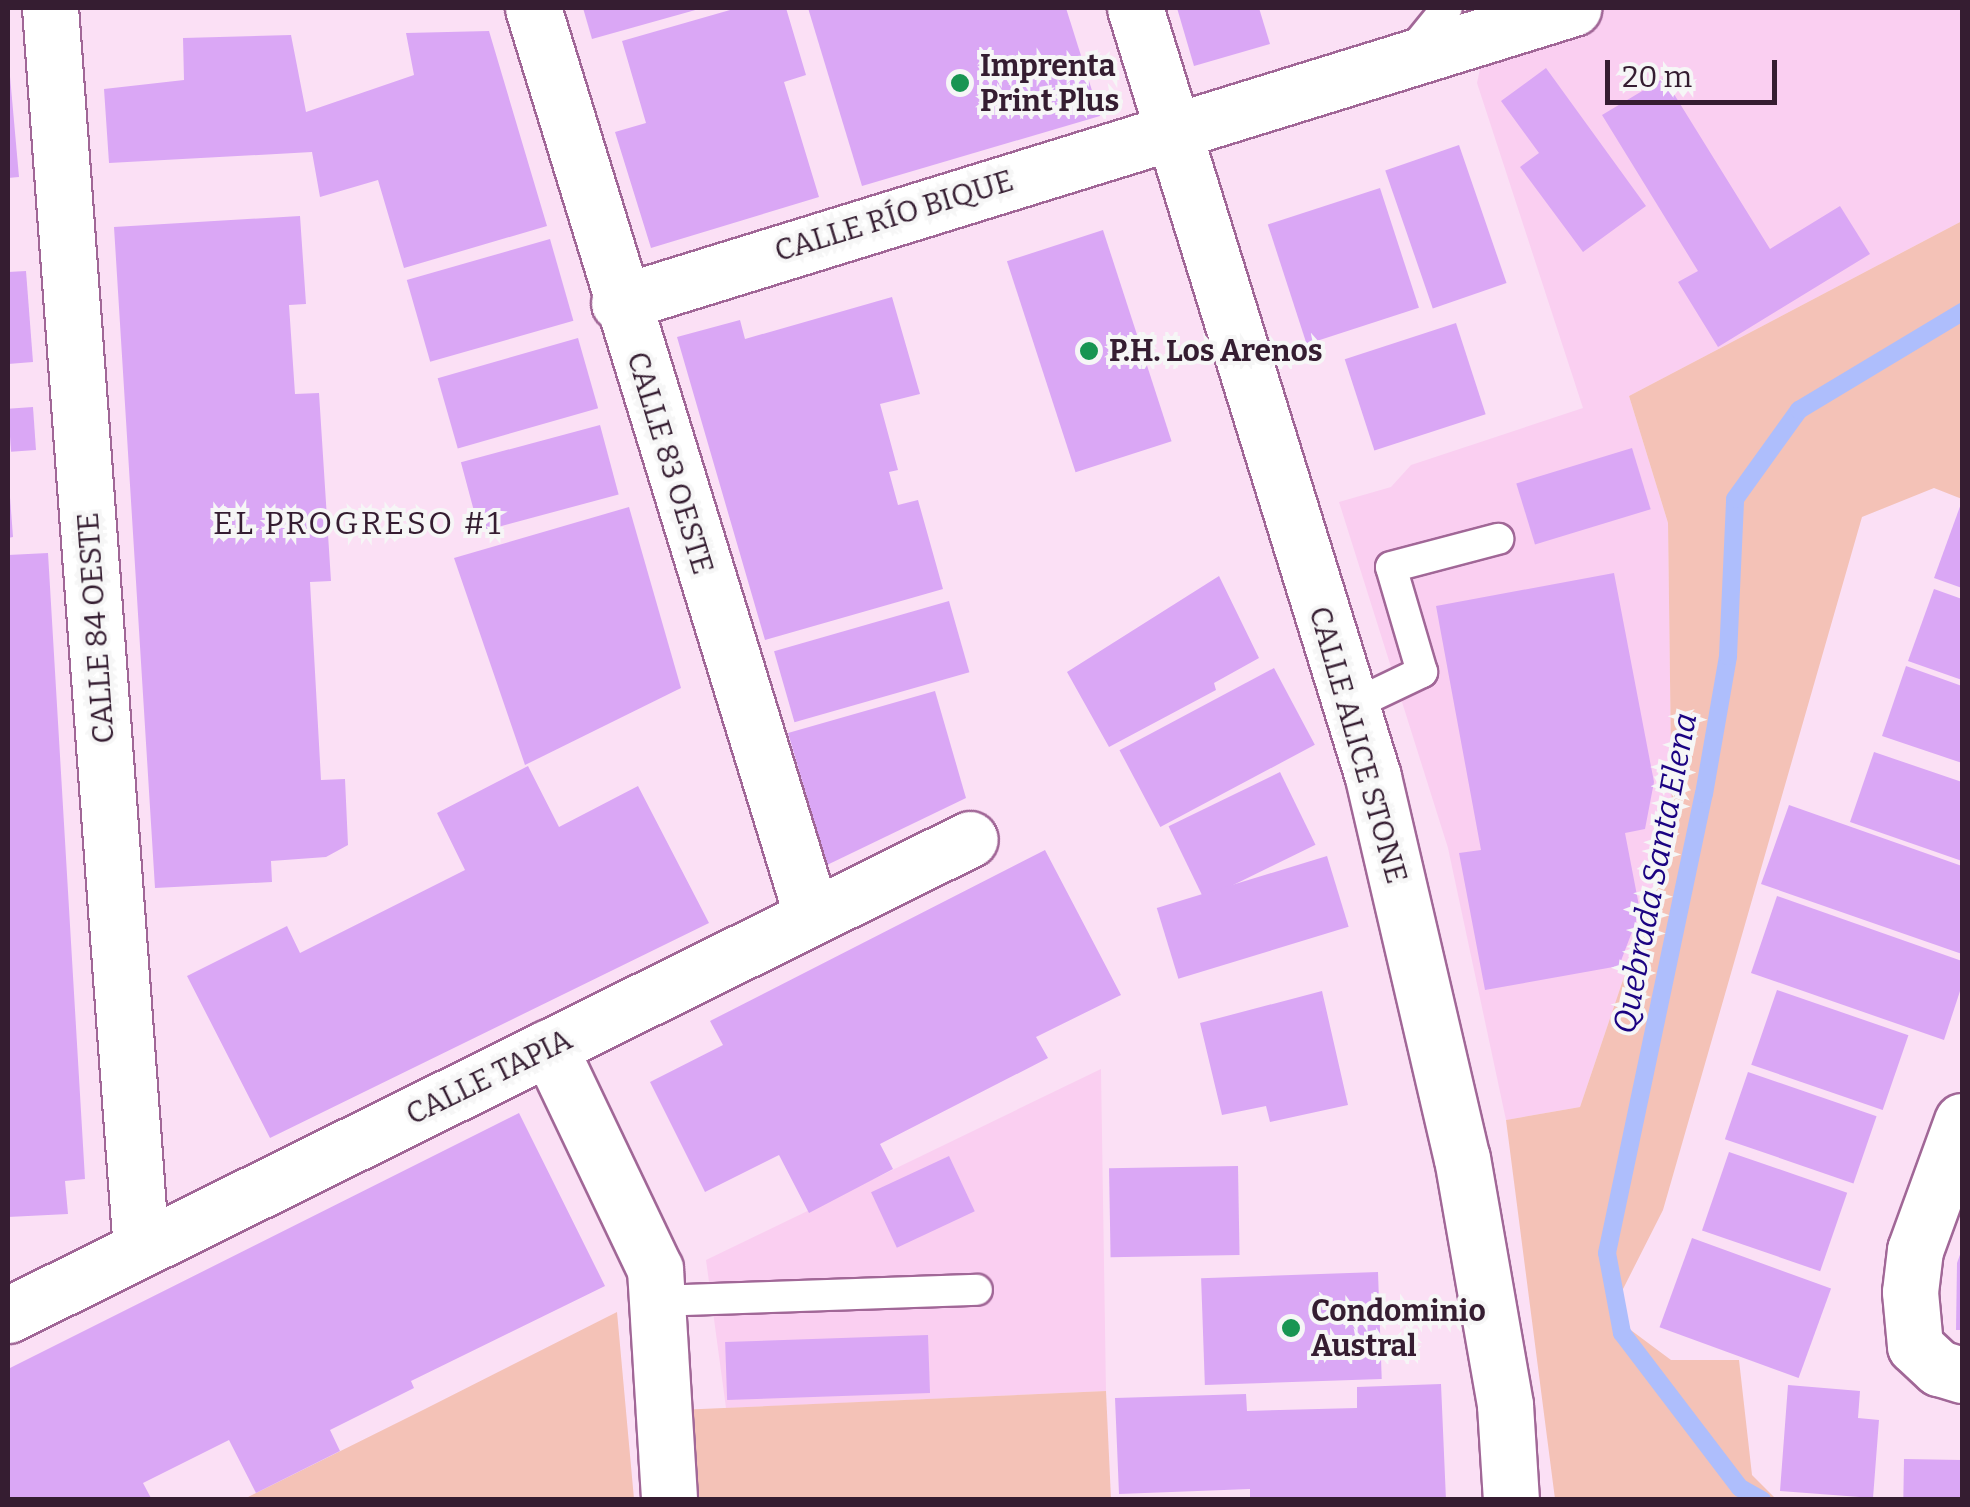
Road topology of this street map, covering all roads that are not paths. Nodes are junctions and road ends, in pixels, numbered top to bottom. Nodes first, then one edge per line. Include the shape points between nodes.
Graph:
1 (50, 8) edge
2 (533, 8) edge
3 (1135, 8) edge
4 (1447, 8) edge
5 (1573, 8) edge
6 (1404, 61) junction
7 (1170, 130) junction
8 (619, 303) junction
9 (1498, 538) dead end
10 (1351, 706) junction
11 (970, 839) dead end
12 (812, 916) junction
13 (549, 1048) junction
14 (1962, 1121) edge
15 (142, 1249) junction
16 (977, 1290) dead end
17 (657, 1301) junction
18 (8, 1315) edge
19 (1962, 1375) edge
20 (669, 1500) edge
21 (1512, 1500) edge

1 - 15 street, CALLE 84 OESTE
2 - 8 street, CALLE 83 OESTE
3 - 7 street, CALLE ALICE STONE
4 - 6 lane
5 - 6 street, CALLE RÍO BIQUE
6 - 7 street, CALLE RÍO BIQUE
7 - 8 street, CALLE RÍO BIQUE
7 - 10 street, CALLE ALICE STONE
8 - 12 street, CALLE 83 OESTE
9 - 10 lane via 1391,567 1422,672
10 - 21 street, CALLE ALICE STONE via 1462,1158 1505,1406
11 - 12 street, CALLE TAPIA
12 - 13 street, CALLE TAPIA
13 - 15 street, CALLE TAPIA
13 - 17 street via 655,1269
14 - 19 street via 1915,1250 1910,1292 1914,1346 1939,1368
15 - 18 street, CALLE TAPIA
16 - 17 lane
17 - 20 street

